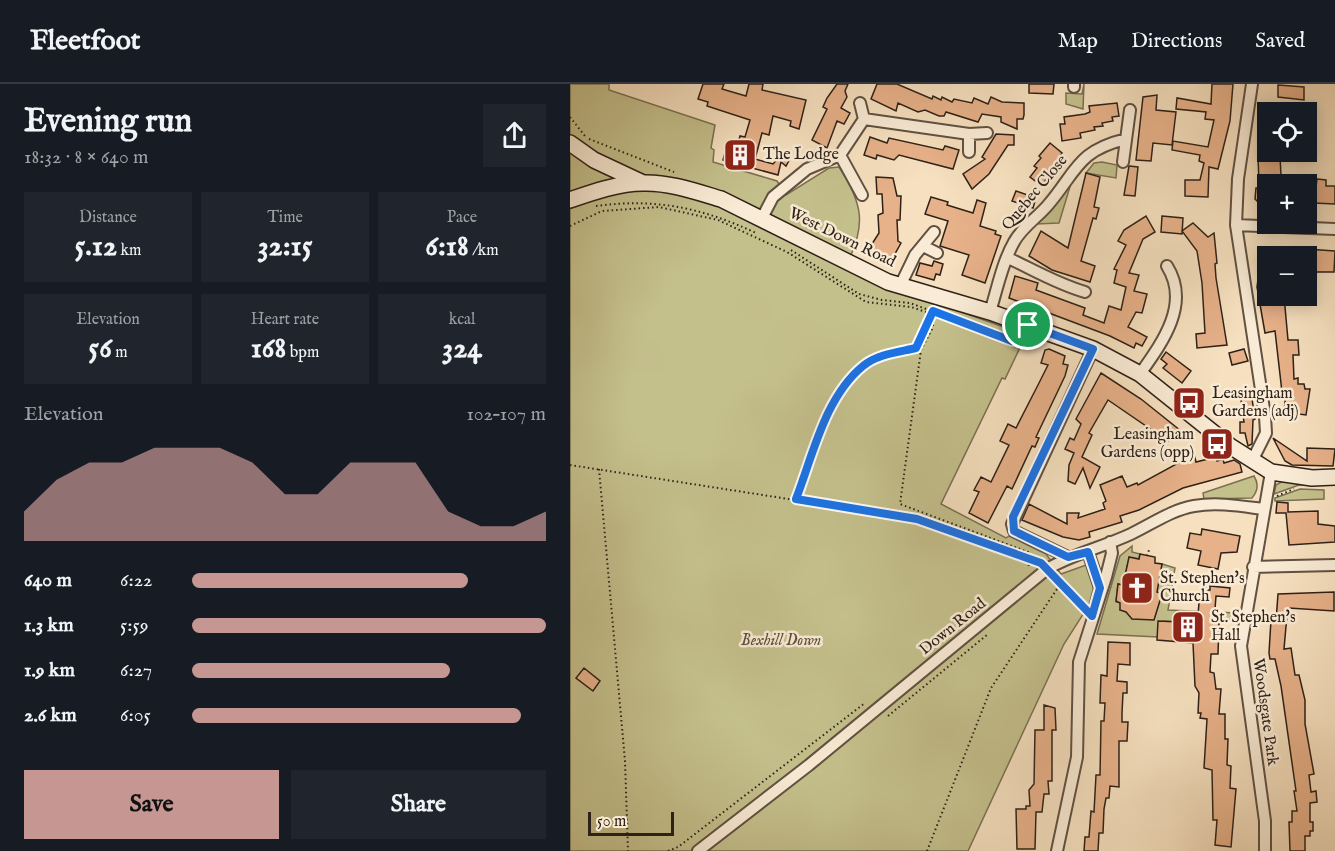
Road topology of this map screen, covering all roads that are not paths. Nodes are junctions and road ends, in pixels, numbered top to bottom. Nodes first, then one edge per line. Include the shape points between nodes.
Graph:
1 (1252, 84) edge
2 (860, 103) dead end
3 (1130, 110) dead end
4 (864, 119) junction
5 (987, 133) dead end
6 (969, 134) junction
7 (1126, 139) junction
8 (570, 143) edge
9 (969, 152) dead end
10 (840, 154) junction
11 (1123, 162) dead end
12 (643, 183) junction
13 (862, 195) dead end
14 (570, 200) edge
15 (762, 218) junction
16 (1236, 225) junction
17 (1335, 229) edge
18 (934, 232) dead end
19 (923, 246) junction
20 (938, 253) dead end
21 (1008, 258) junction
22 (1167, 266) dead end
23 (900, 286) junction
24 (1085, 292) dead end
25 (990, 312) junction
26 (1093, 349) junction
27 (1140, 374) junction
28 (1252, 461) junction
29 (1271, 472) junction
30 (1335, 477) edge
31 (1263, 508) junction
32 (1110, 543) junction
33 (1088, 552) junction
34 (1068, 557) junction
35 (1335, 565) edge
36 (1253, 567) junction
37 (1100, 588) junction
38 (698, 851) edge
39 (1057, 851) edge
40 (1265, 851) edge

1 - 16 street via 1238,179
2 - 4 street
3 - 7 street
4 - 6 street
4 - 10 street
5 - 6 street
6 - 9 street
7 - 11 street
7 - 21 street, Quebec Close via 1108,144 1076,165 1047,207 1019,235
8 - 12 street, West Down Road via 594,160
10 - 13 street
10 - 15 street via 807,169 773,197
12 - 14 street, West Down Road
12 - 15 street, West Down Road via 692,190
15 - 23 street, West Down Road
16 - 17 street
16 - 28 street via 1266,416 1266,433
18 - 19 street
19 - 20 street
19 - 23 street
21 - 24 street, Quebec Close via 1055,283
21 - 25 street, Quebec Close
22 - 27 street via 1176,280 1173,320 1161,346
23 - 25 street, West Down Road
25 - 26 street, West Down Road
26 - 27 street, West Down Road
26 - 34 street via 1012,525 1014,531
27 - 28 street, West Down Road
28 - 29 street, West Down Road
29 - 30 street
29 - 31 street, Woodsgate Park
31 - 32 street, Down Road via 1229,504 1191,506
31 - 36 street, Woodsgate Park
32 - 33 street, Down Road
32 - 37 street via 1112,553
33 - 34 street, Down Road
33 - 37 street
34 - 38 street, Down Road via 1047,569
35 - 36 street
36 - 40 street, Woodsgate Park via 1241,646 1265,821
37 - 39 street via 1079,662 1077,757

